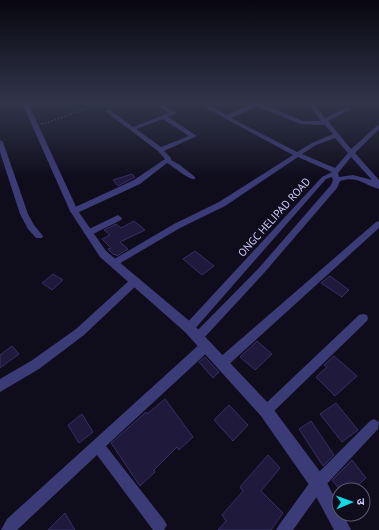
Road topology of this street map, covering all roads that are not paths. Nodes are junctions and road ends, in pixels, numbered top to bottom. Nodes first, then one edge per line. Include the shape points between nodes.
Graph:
1 (37, 128) edge
2 (135, 128) edge
3 (181, 128) edge
4 (245, 128) edge
5 (330, 128) edge
6 (377, 128) edge
7 (132, 129) joint
8 (336, 135) junction
9 (0, 142) edge
10 (160, 150) junction
11 (351, 153) junction
12 (298, 155) junction
13 (168, 161) junction
14 (8, 168) junction
15 (0, 171) edge
16 (336, 175) junction
17 (193, 178) dead end
18 (379, 184) edge
19 (379, 187) edge
20 (74, 211) junction
21 (118, 218) dead end
22 (379, 224) edge
23 (88, 233) junction
24 (39, 236) dead end
25 (114, 264) junction
26 (135, 281) junction
27 (363, 318) dead end
28 (198, 337) junction
29 (222, 363) junction
30 (0, 386) edge
31 (266, 411) junction
32 (374, 425) dead end
33 (98, 446) junction
34 (318, 483) junction
35 (160, 525) dead end
36 (9, 530) edge
37 (284, 530) edge
38 (343, 530) edge

1 - 20 street
2 - 7 street
3 - 10 street via 194,136
4 - 12 street
5 - 8 street
6 - 11 street, ONGC HELIPAD ROAD
7 - 10 street
8 - 11 street
8 - 12 street via 314,144
9 - 14 street
10 - 13 street via 168,157
11 - 16 street, ONGC HELIPAD ROAD
11 - 18 street
12 - 16 street
12 - 25 street via 222,204 177,226
13 - 17 street
13 - 20 street via 137,182
14 - 15 street
14 - 24 street via 24,214 30,227
16 - 19 street via 353,176
16 - 28 street via 334,186 261,271
16 - 28 street, ONGC HELIPAD ROAD via 324,178
20 - 23 street
21 - 23 street
22 - 29 street
23 - 25 street via 103,254
25 - 26 street
26 - 28 street
26 - 30 street via 80,332 35,365
27 - 31 street
28 - 29 street
28 - 33 street
29 - 31 street
31 - 34 street
32 - 34 street
33 - 35 street
33 - 36 street via 12,524
34 - 37 street
34 - 38 street

